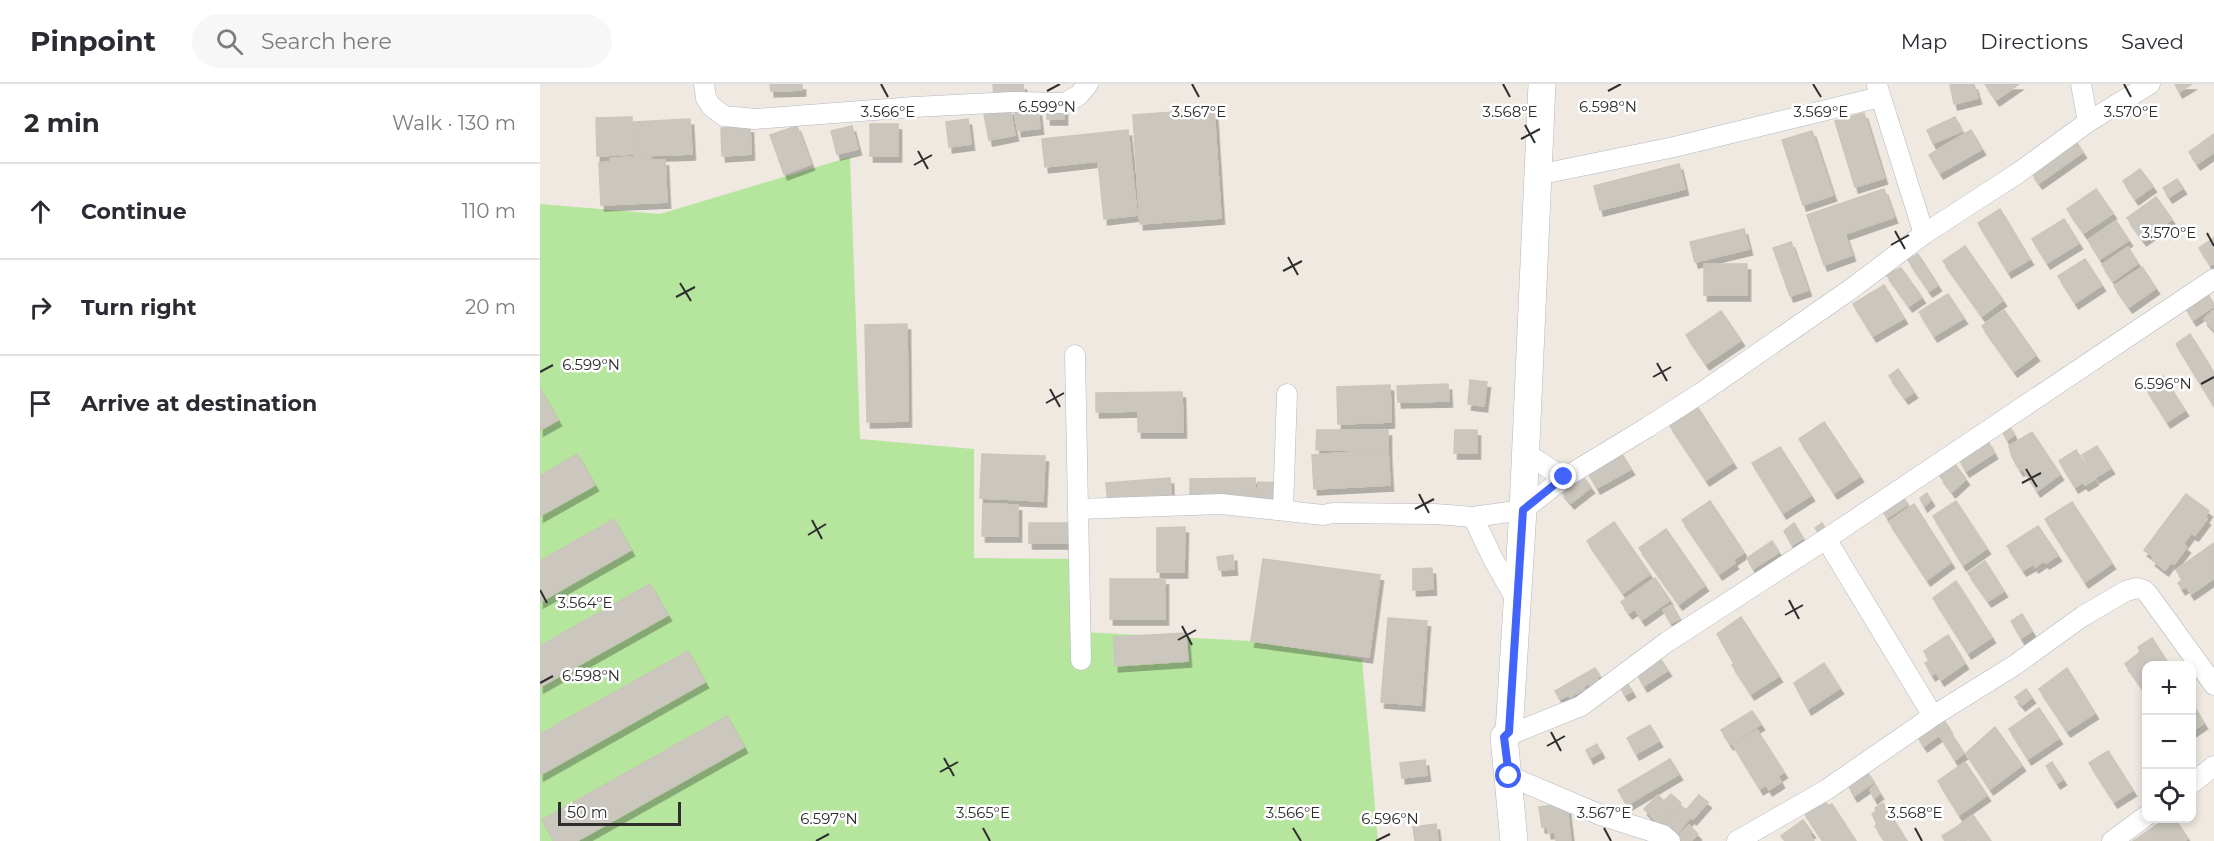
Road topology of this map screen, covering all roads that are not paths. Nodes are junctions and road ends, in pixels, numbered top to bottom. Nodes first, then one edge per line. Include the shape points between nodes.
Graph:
1 (704, 84) edge
2 (1088, 84) edge
3 (1542, 84) edge
4 (2081, 84) edge
5 (2150, 84) edge
6 (1879, 90) edge
7 (2088, 122) junction
8 (1537, 175) junction
9 (1924, 234) junction
10 (2214, 279) edge
11 (1075, 355) dead end
12 (1287, 394) dead end
13 (1524, 452) junction
14 (1564, 477) junction
15 (1078, 508) junction
16 (1283, 510) junction
17 (1523, 510) junction
18 (1473, 517) junction
19 (1826, 539) junction
20 (1517, 601) junction
21 (1081, 660) dead end
22 (2214, 685) edge
23 (1934, 716) junction
24 (1504, 737) junction
25 (2214, 766) edge
26 (1509, 776) junction
27 (2196, 780) edge
28 (2142, 819) edge
29 (1514, 841) edge
30 (1670, 841) edge
31 (1737, 841) edge
32 (2112, 841) edge

1 - 2 street via 706,98 724,116 755,119 925,106 1065,103
3 - 8 main road
4 - 7 street
5 - 7 street
6 - 8 street via 1674,147
6 - 9 street
7 - 9 street
8 - 13 main road
9 - 14 street via 1767,348 1648,428
10 - 19 street
11 - 15 street
12 - 16 street
13 - 14 street
13 - 17 main road
14 - 17 street
15 - 16 street via 1221,504
15 - 21 street
16 - 18 street via 1323,515 1402,513
17 - 18 street
17 - 20 main road
18 - 20 street
19 - 23 street
19 - 24 street via 1667,642 1581,706
20 - 24 main road via 1509,732
22 - 23 street via 2148,594 2137,588 2083,616
23 - 31 street via 1826,790
24 - 26 main road
25 - 27 street
26 - 29 main road
26 - 30 street
28 - 32 street

